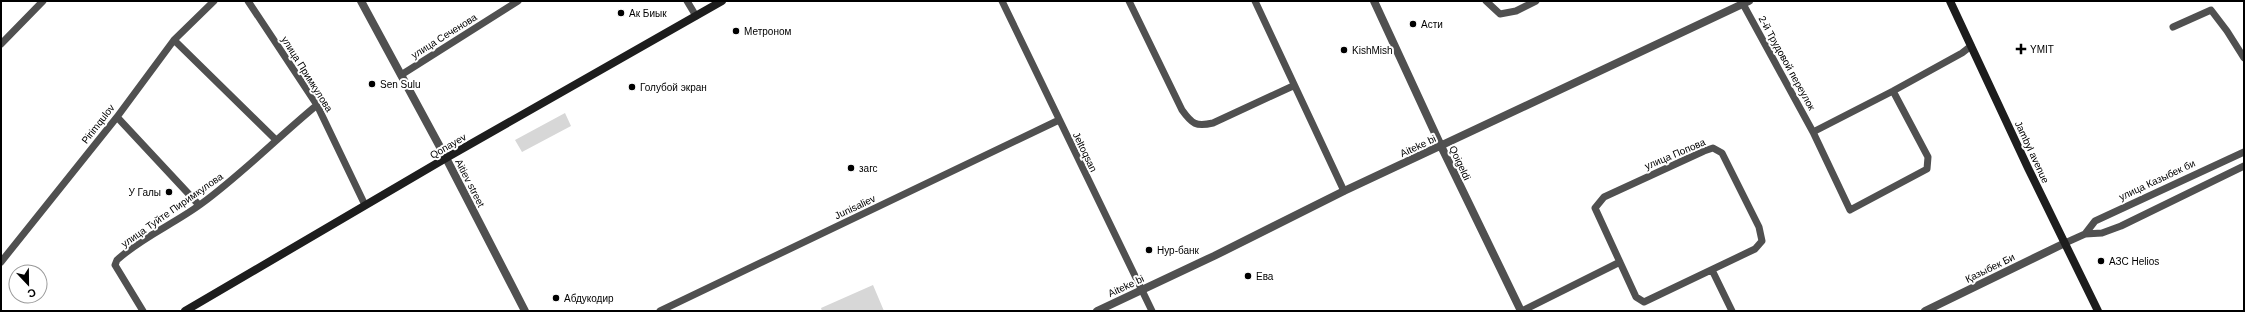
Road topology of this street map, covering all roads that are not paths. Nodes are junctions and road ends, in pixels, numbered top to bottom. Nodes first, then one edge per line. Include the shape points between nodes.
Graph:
1 (43, 1) edge
2 (214, 1) edge
3 (248, 1) edge
4 (361, 1) edge
5 (518, 1) edge
6 (687, 1) edge
7 (722, 1) edge
8 (1002, 1) edge
9 (1128, 1) edge
10 (1255, 1) edge
11 (1374, 1) edge
12 (1486, 1) edge
13 (1536, 1) edge
14 (1950, 1) edge
15 (1746, 2) edge
16 (696, 16) junction
17 (2173, 27) dead end
18 (174, 40) junction
19 (1, 44) edge
20 (1971, 46) junction
21 (2244, 58) edge
22 (401, 75) junction
23 (1293, 86) junction
24 (1893, 91) junction
25 (317, 105) junction
26 (117, 117) junction
27 (1059, 120) junction
28 (1813, 132) junction
29 (275, 139) junction
30 (1441, 146) junction
31 (2244, 152) edge
32 (446, 158) junction
33 (2244, 166) edge
34 (1344, 191) junction
35 (199, 205) junction
36 (365, 205) junction
37 (2085, 234) junction
38 (2065, 244) junction
39 (1, 262) edge
40 (1620, 262) junction
41 (1712, 270) junction
42 (1142, 290) junction
43 (143, 311) edge
44 (185, 311) edge
45 (525, 311) edge
46 (660, 311) edge
47 (1097, 311) edge
48 (1152, 311) edge
49 (1521, 311) edge
50 (1732, 311) edge
51 (1924, 311) edge
52 (2098, 311) edge

1 - 19 street
2 - 18 street, Pirimqulov
3 - 25 street, улица Примкулова
4 - 22 street, Aitiev street
5 - 22 street, улица Сеченова
6 - 16 street
7 - 16 main road, Qonayev
8 - 27 street, Jeltoqsan
9 - 23 street via 1182,110 1191,122 1202,125 1214,122
10 - 23 street
11 - 30 street, Qoigeldi
12 - 13 street via 1500,14 1516,11
14 - 20 main road, Jambyl avenue
15 - 28 street, 2-й Трудовой переулок
15 - 30 street, Aiteke bi
16 - 32 main road, Qonayev
17 - 21 street via 2211,10 2228,31
18 - 26 street, Pirimqulov
18 - 29 street
20 - 24 street
20 - 38 main road, Jambyl avenue
22 - 32 street, Aitiev street
23 - 34 street
24 - 28 street
24 - 28 street, 2-й Трудовой переулок via 1928,157 1927,169 1850,210
25 - 29 street, улица Туйте Пиримкулова
25 - 36 street, улица Примкулова
26 - 35 street
26 - 39 street, Pirimqulov
27 - 42 street, Jeltoqsan
27 - 46 street, Junisaliev
29 - 35 street, улица Туйте Пиримкулова via 249,166
30 - 34 street, Aiteke bi
30 - 49 street, Qoigeldi
31 - 37 street, улица Казыбек би via 2095,221
32 - 36 main road, Qonayev
32 - 45 street, Aitiev street
33 - 37 street, улица Казыбек би via 2121,226 2102,233
34 - 42 street, Aiteke bi
35 - 43 street, улица Туйте Пиримкулова via 152,234 117,260 116,265
36 - 44 main road, Qonayev
37 - 38 street, улица Казыбек би
38 - 51 street, Қазыбек Би
38 - 52 main road, Jambyl avenue
40 - 41 street, улица Попова via 1636,297 1644,302
40 - 41 street, улица Попова via 1595,208 1604,197 1713,148 1722,154 1759,228 1762,241 1755,249
40 - 49 street
41 - 50 street
42 - 47 street, Aiteke bi
42 - 48 street, Jeltoqsan

